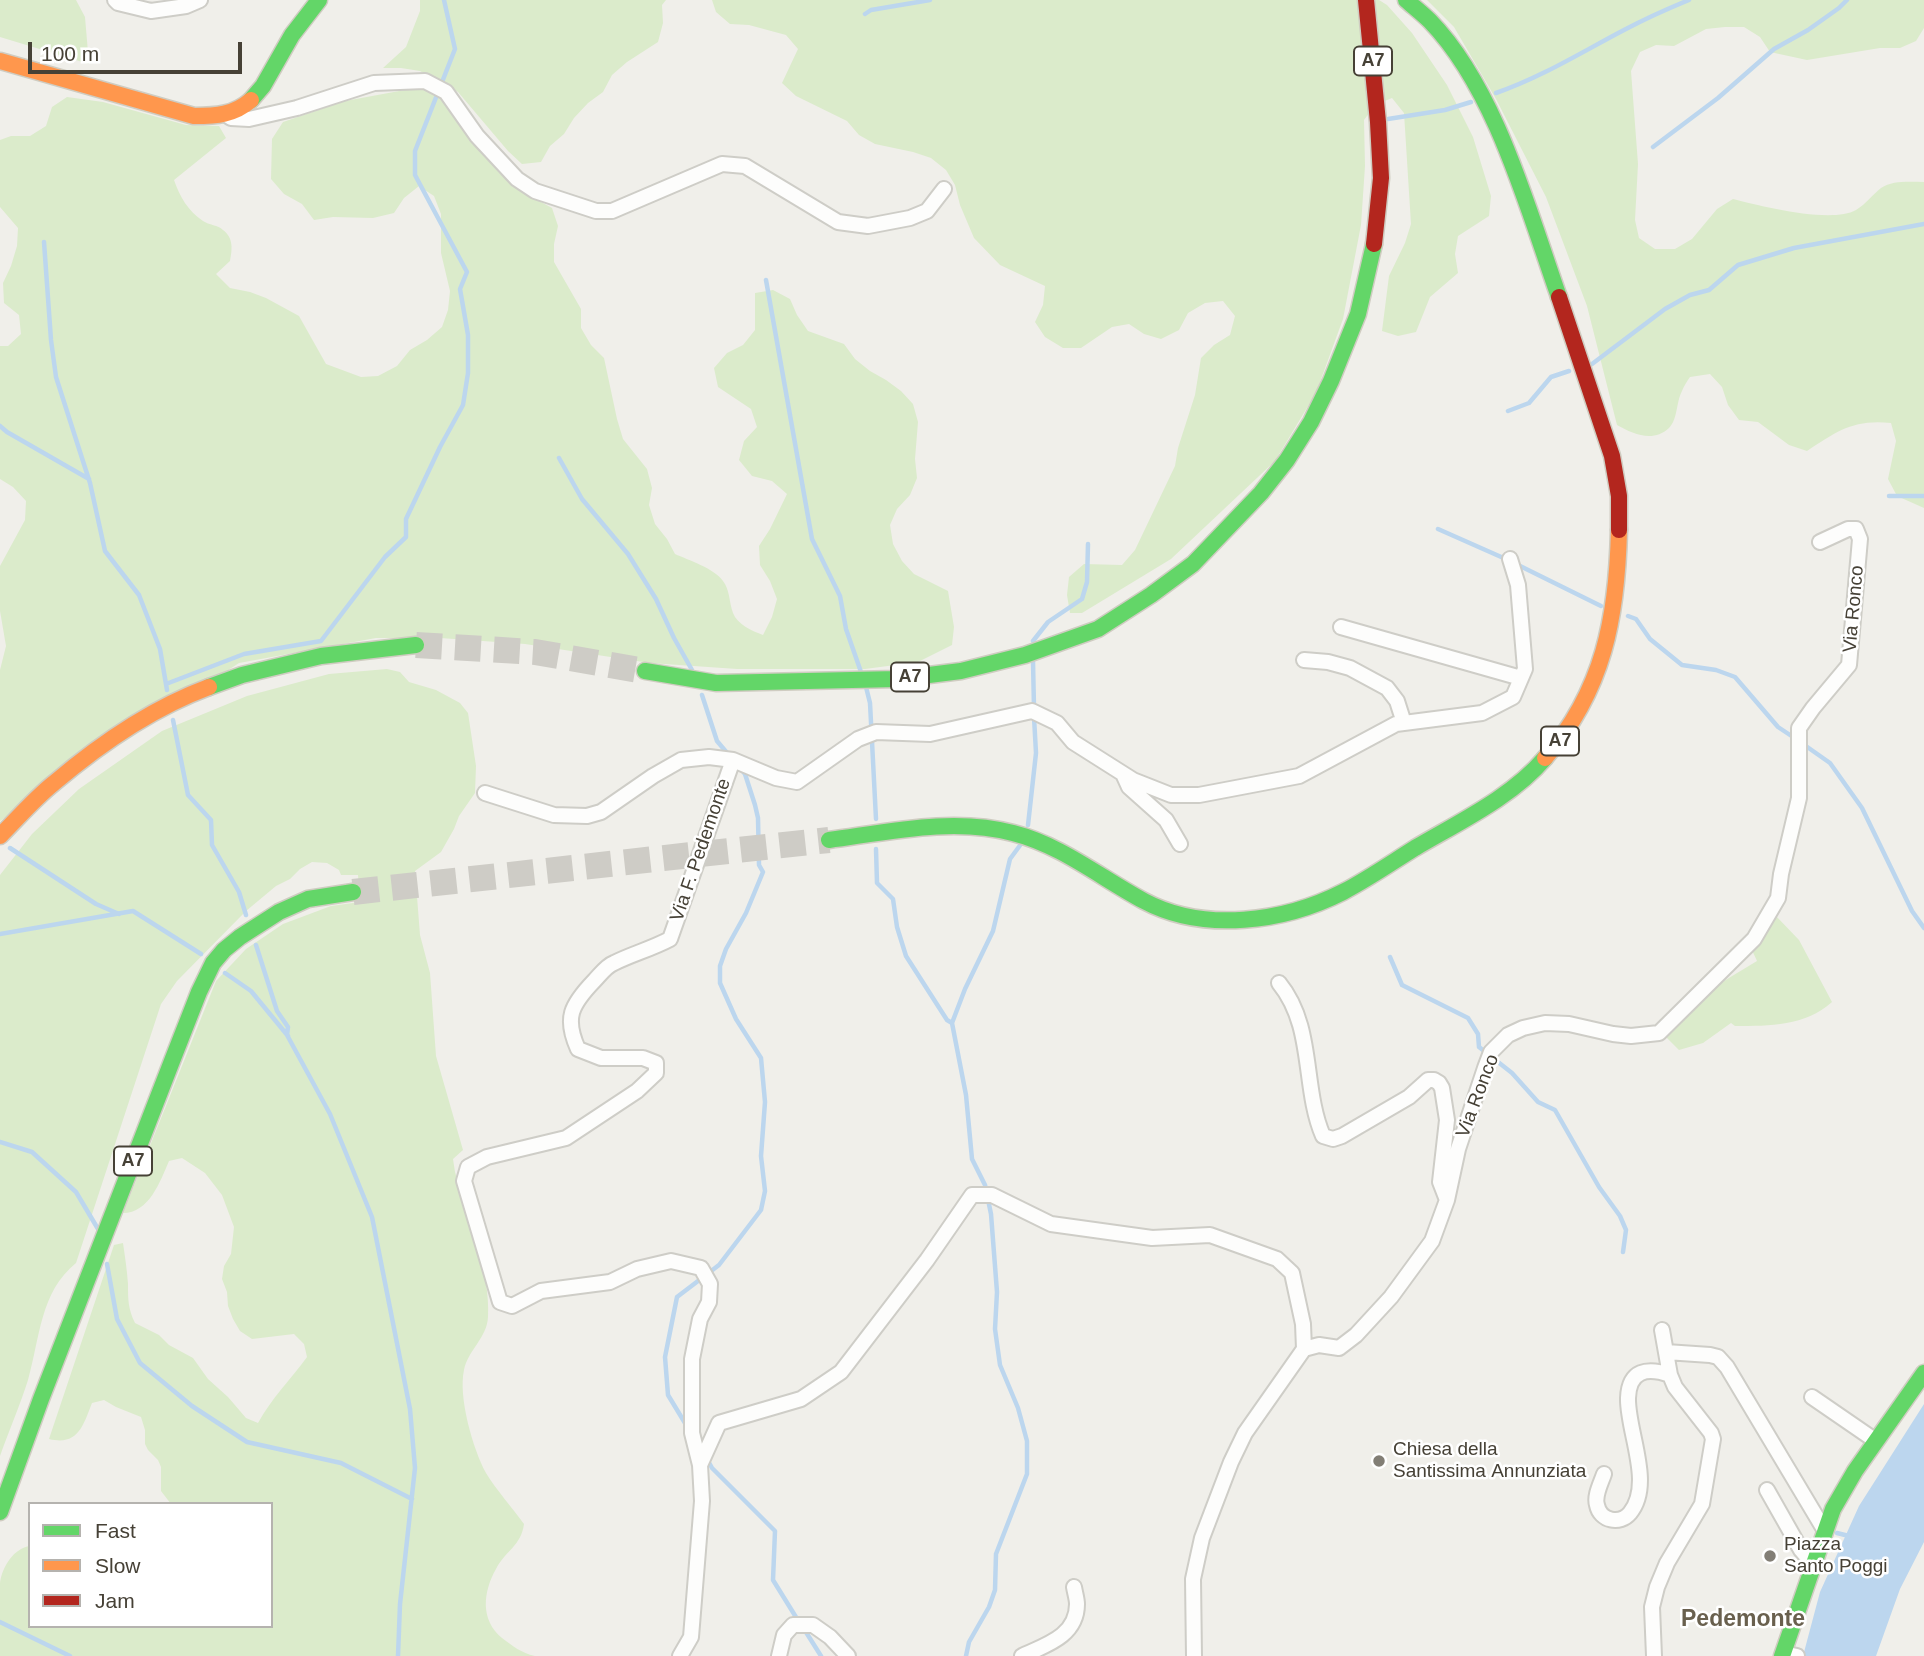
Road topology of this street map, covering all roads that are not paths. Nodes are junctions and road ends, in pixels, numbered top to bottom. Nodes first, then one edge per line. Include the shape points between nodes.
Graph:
1 (115, 0) edge
2 (201, 0) edge
3 (319, 0) edge
4 (1366, 0) edge
5 (1406, 0) edge
6 (0, 61) edge
7 (224, 114) junction
8 (944, 189) dead end
9 (1820, 542) dead end
10 (1510, 559) dead end
11 (1341, 627) dead end
12 (416, 645) tunnel mouth
13 (1304, 660) dead end
14 (645, 671) tunnel mouth
15 (1521, 678) junction
16 (1404, 723) junction
17 (733, 760) junction
18 (1123, 774) junction
19 (485, 793) dead end
20 (0, 836) edge
21 (829, 840) tunnel mouth
22 (1180, 844) dead end
23 (353, 891) tunnel mouth
24 (1279, 983) dead end
25 (1447, 1200) junction
26 (1662, 1330) dead end
27 (1304, 1349) junction
28 (1666, 1352) junction
29 (1924, 1373) edge
30 (1670, 1375) junction
31 (1812, 1397) dead end
32 (1876, 1441) junction
33 (700, 1465) junction
34 (1604, 1474) dead end
35 (1767, 1490) dead end
36 (0, 1512) edge
37 (1825, 1531) junction
38 (1814, 1565) junction
39 (1074, 1587) dead end
40 (1788, 1655) edge
41 (680, 1656) edge
42 (779, 1656) edge
43 (848, 1656) edge
44 (1022, 1656) edge
45 (1194, 1656) edge
46 (1654, 1656) edge

1 - 2 street via 151,11
3 - 7 main road via 264,85 249,102
4 - 14 main road, A7 via 1381,178 1373,253 1358,314 1331,382 1287,460 1194,564 1098,629 961,671 872,680 716,683
5 - 21 main road, A7 via 1441,31 1506,148 1614,464 1620,524 1614,609 1598,671 1574,720 1547,757 1514,788 1343,892 1267,917 1220,920 1159,908 1049,845 989,828
6 - 7 main road via 194,117
7 - 8 street via 249,119 374,83 425,81 446,92 517,179 535,191 596,211 612,211 722,164 745,166 838,222 868,226 927,211
9 - 25 street, Via Ronco via 1849,529 1856,529 1860,539 1849,665 1799,728 1799,799 1778,898 1754,939 1659,1033 1631,1036 1545,1023 1508,1035 1485,1068 1458,1149
10 - 15 street via 1518,585 1525,669
11 - 15 street
12 - 20 main road via 321,656 242,675 190,694 128,727 52,784
13 - 16 street via 1350,668 1387,688
15 - 16 street via 1513,697 1482,713
16 - 18 street via 1299,776 1199,795 1171,795
17 - 18 street via 797,782 858,739 876,732 930,734 1032,711 1057,723 1073,742
17 - 19 street via 681,760 601,813 587,816 554,815
17 - 33 street, Via F. Pedemonte via 670,939 610,964 571,1012 571,1033 578,1049 601,1058 643,1058 656,1063 656,1073 638,1091 566,1138 487,1157 468,1167 464,1181 500,1302 512,1306 541,1292 610,1282 637,1269 671,1261 701,1268 710,1284 692,1359 692,1433
18 - 22 street via 1129,787 1166,820
23 - 36 main road, A7 via 308,899 279,912 240,937 213,963
24 - 25 street via 1289,995 1304,1037 1315,1118 1323,1136 1342,1136 1409,1097 1428,1080 1439,1083 1447,1120 1440,1182
25 - 27 street, Via Ronco via 1432,1241 1356,1335 1339,1348 1319,1345
26 - 28 street
27 - 33 street via 1292,1273 1277,1259 1210,1235 1152,1238 1051,1224 992,1195 972,1195 841,1372 801,1399 719,1423
27 - 45 street via 1245,1433 1202,1538 1194,1579
28 - 30 street
28 - 37 street via 1710,1354 1727,1367
29 - 32 main road
30 - 34 street via 1646,1371 1637,1374 1632,1383 1628,1399 1639,1493 1624,1520 1609,1519 1597,1507
30 - 46 street via 1713,1440 1702,1504 1657,1587 1652,1606
31 - 32 street
32 - 37 main road via 1833,1509
33 - 41 street, Via F. Pedemonte via 702,1501 691,1637
35 - 38 street
37 - 38 main road
38 - 40 main road
39 - 44 street via 1073,1624 1057,1640
42 - 43 street via 784,1635 793,1625 813,1625

